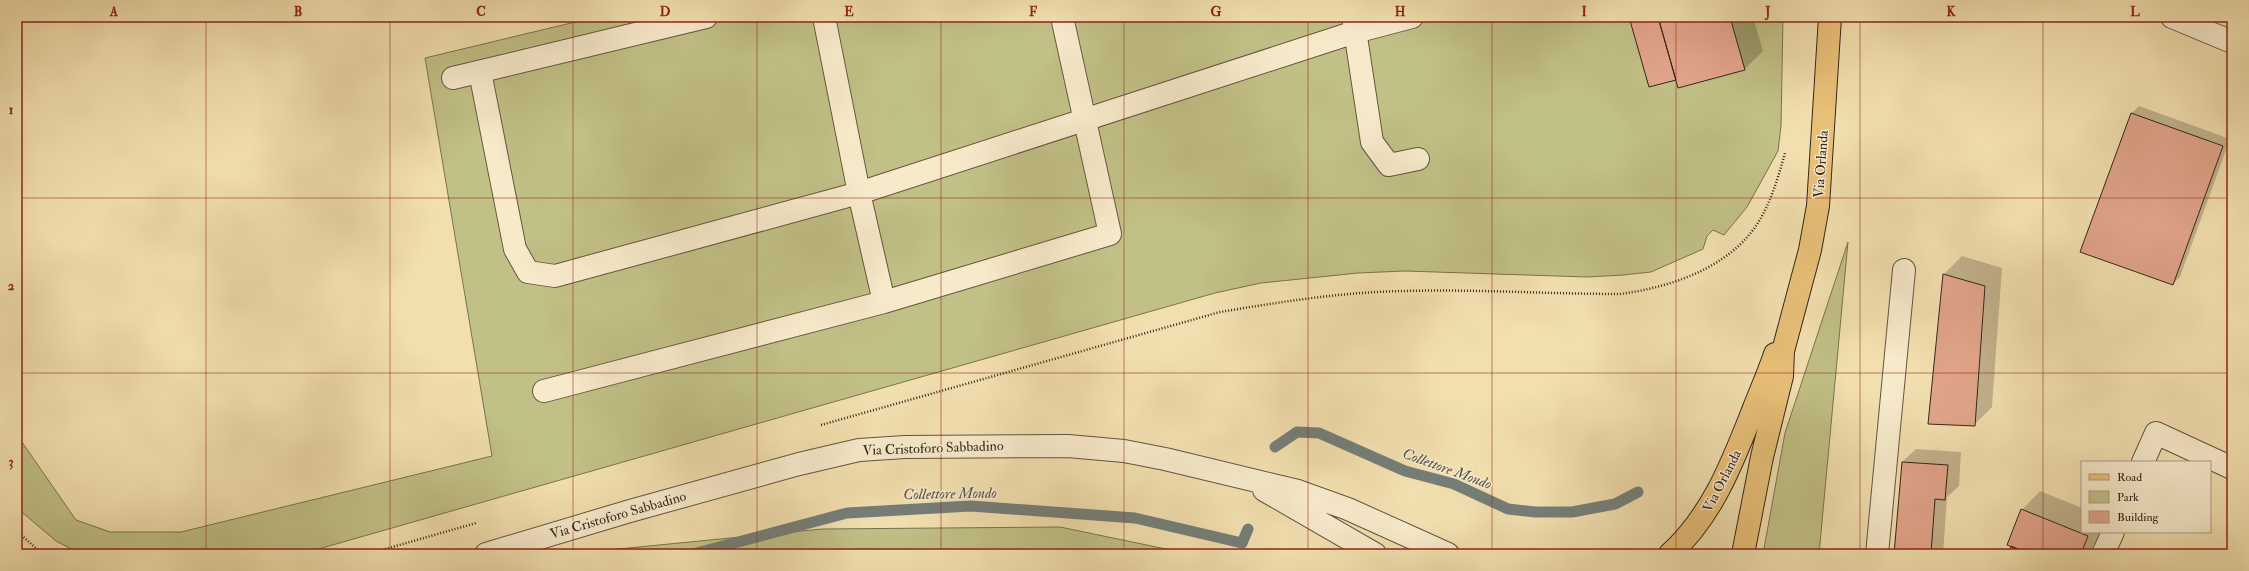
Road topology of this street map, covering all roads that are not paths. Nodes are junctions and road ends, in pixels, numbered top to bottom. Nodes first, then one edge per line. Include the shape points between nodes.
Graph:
1 (706, 17) edge
2 (824, 17) edge
3 (1062, 17) edge
4 (1412, 17) edge
5 (1830, 17) edge
6 (2172, 17) edge
7 (1354, 24) edge
8 (2232, 42) edge
9 (480, 72) junction
10 (453, 78) dead end
11 (1084, 120) junction
12 (1418, 159) dead end
13 (859, 193) junction
14 (1904, 270) dead end
15 (884, 302) junction
16 (1795, 309) junction
17 (544, 391) dead end
18 (2143, 461) edge
19 (2232, 468) edge
20 (1248, 480) junction
21 (2113, 533) edge
22 (486, 554) edge
23 (1375, 554) edge
24 (1448, 554) edge
25 (1670, 554) edge
26 (1743, 554) edge
27 (1877, 554) edge
28 (2103, 554) edge

1 - 9 street
2 - 13 street
3 - 11 street
4 - 7 street
5 - 16 main road, Via Orlanda via 1818,206
6 - 8 street
7 - 11 street
7 - 12 street via 1372,142 1389,165
9 - 10 street
9 - 13 street via 515,249 528,272 555,276
11 - 13 street
11 - 15 street via 1110,234
13 - 15 street
14 - 27 street
15 - 17 street
16 - 25 main road, Via Orlanda via 1777,347 1739,446 1711,504 1690,535
16 - 26 main road, Via Orlanda via 1783,351 1782,376 1762,456
18 - 19 street via 2156,434
20 - 22 street, Via Cristoforo Sabbadino via 1165,458 1068,446 905,447 859,450 653,504
20 - 23 street, Via Cristoforo Sabbadino
20 - 24 street, Via Cristoforo Sabbadino via 1312,496
21 - 28 street

